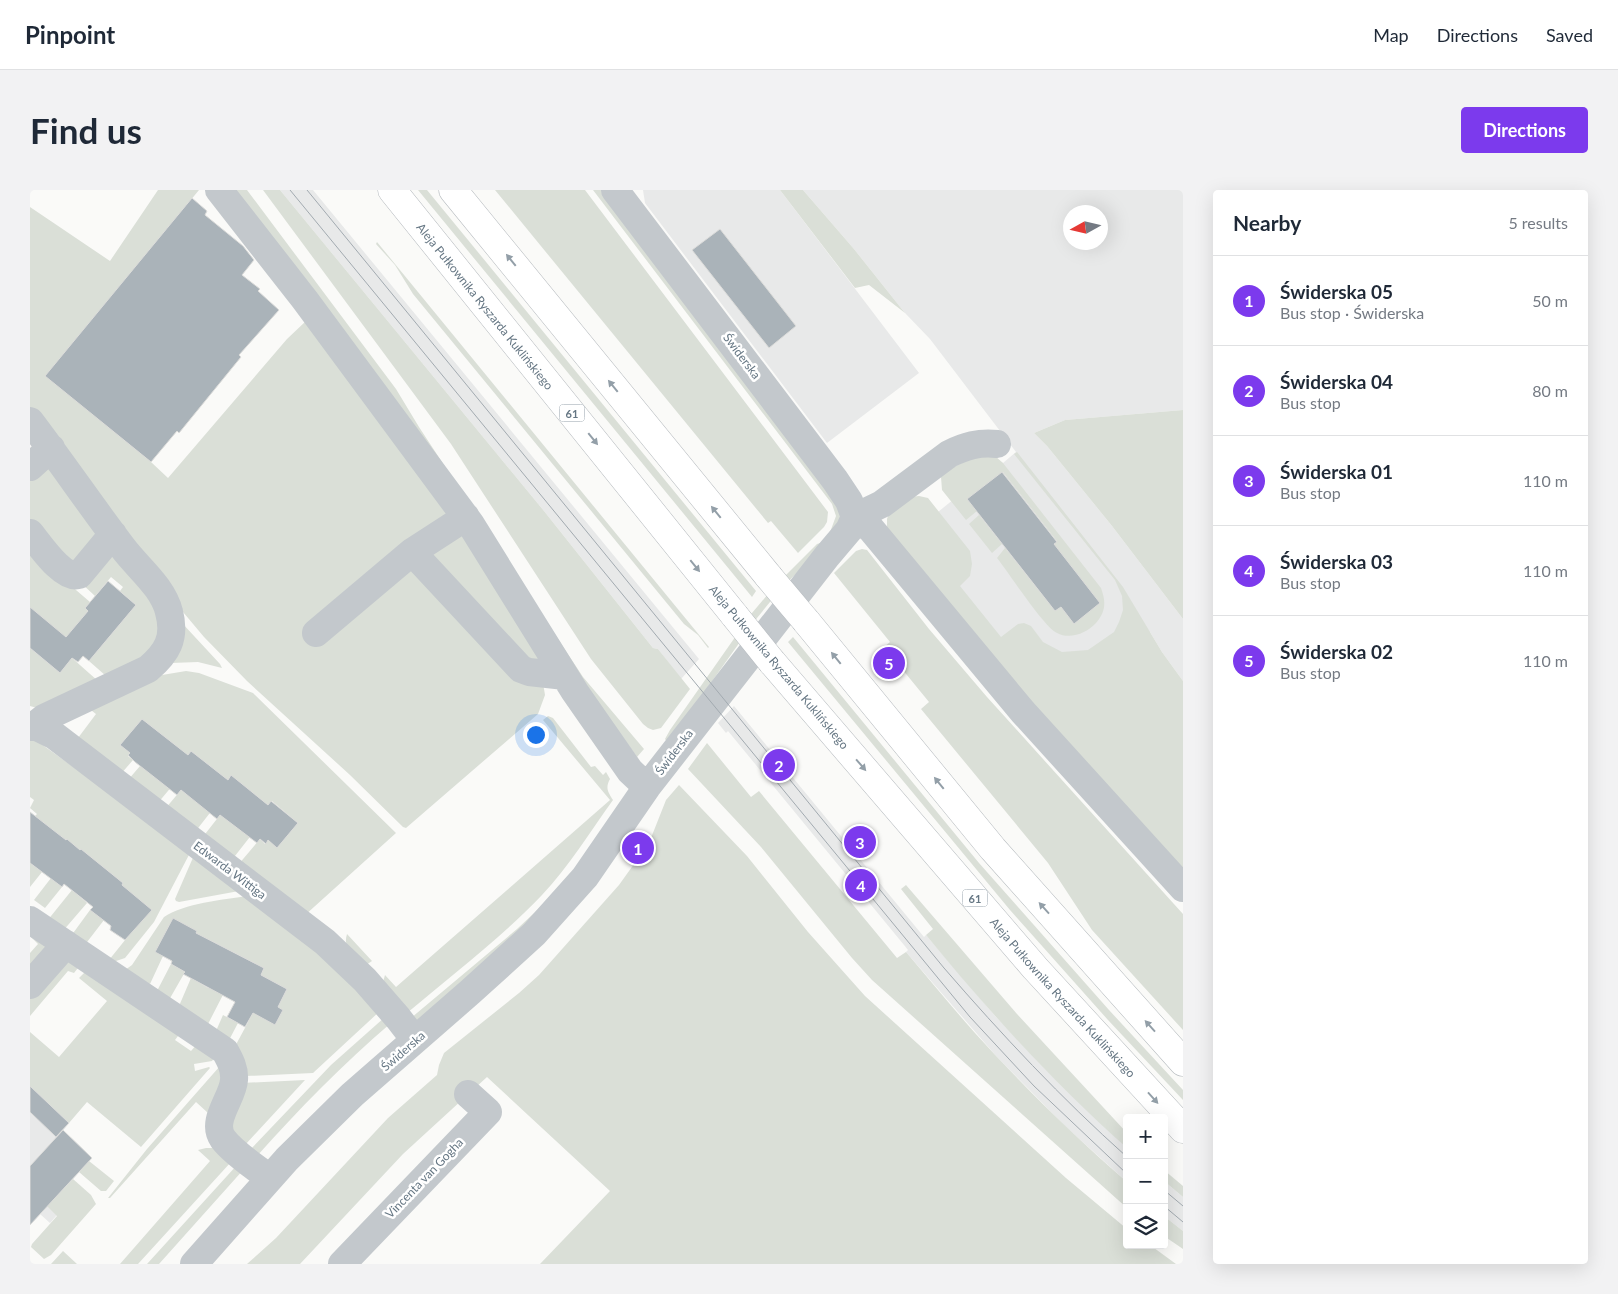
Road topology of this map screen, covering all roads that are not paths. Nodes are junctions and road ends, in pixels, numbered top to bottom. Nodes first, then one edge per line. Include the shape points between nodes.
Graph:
1 (219, 190) edge
2 (380, 190) edge
3 (615, 190) edge
4 (454, 191) edge
5 (400, 200) edge
6 (30, 421) edge
7 (997, 444) dead end
8 (51, 448) junction
9 (30, 467) edge
10 (466, 517) junction
11 (855, 517) junction
12 (30, 534) edge
13 (113, 534) junction
14 (412, 552) junction
15 (316, 633) dead end
16 (565, 676) junction
17 (32, 724) edge
18 (647, 787) junction
19 (1183, 888) edge
20 (30, 920) edge
21 (66, 944) junction
22 (30, 985) edge
23 (415, 1040) junction
24 (1183, 1062) edge
25 (468, 1094) dead end
26 (1183, 1129) edge
27 (270, 1178) junction
28 (194, 1264) edge
29 (342, 1264) edge

1 - 10 street
2 - 5 main road, Aleja Pułkownika Ryszarda Kuklińskiego
3 - 11 street, Świderska via 835,480
24 -> 4 main road, bridge via 993,849
5 -> 26 main road, Aleja Pułkownika Ryszarda Kuklińskiego / 61, bridge via 772,662 1036,968
6 - 8 street
7 - 11 street via 975,444 949,454 882,504
8 - 9 street
8 - 13 street
10 - 14 street
10 - 16 street
11 - 18 street, Świderska via 849,530
11 - 19 street via 871,529 1023,712
12 - 13 street via 61,569 76,576
13 - 17 street via 163,596 171,628 168,648 148,669
14 - 15 street
14 - 16 street via 522,669
16 - 18 street via 630,771
17 - 23 street, Edwarda Wittiga via 55,736 325,942 365,980
18 - 23 street, Świderska via 585,877 534,934
20 - 21 street
21 - 22 street
21 - 27 street via 225,1051 232,1064 234,1081 219,1131 228,1145
23 - 27 street, Świderska via 352,1095
25 - 29 street, Vincenta van Gogha via 488,1112
27 - 28 street, Świderska

